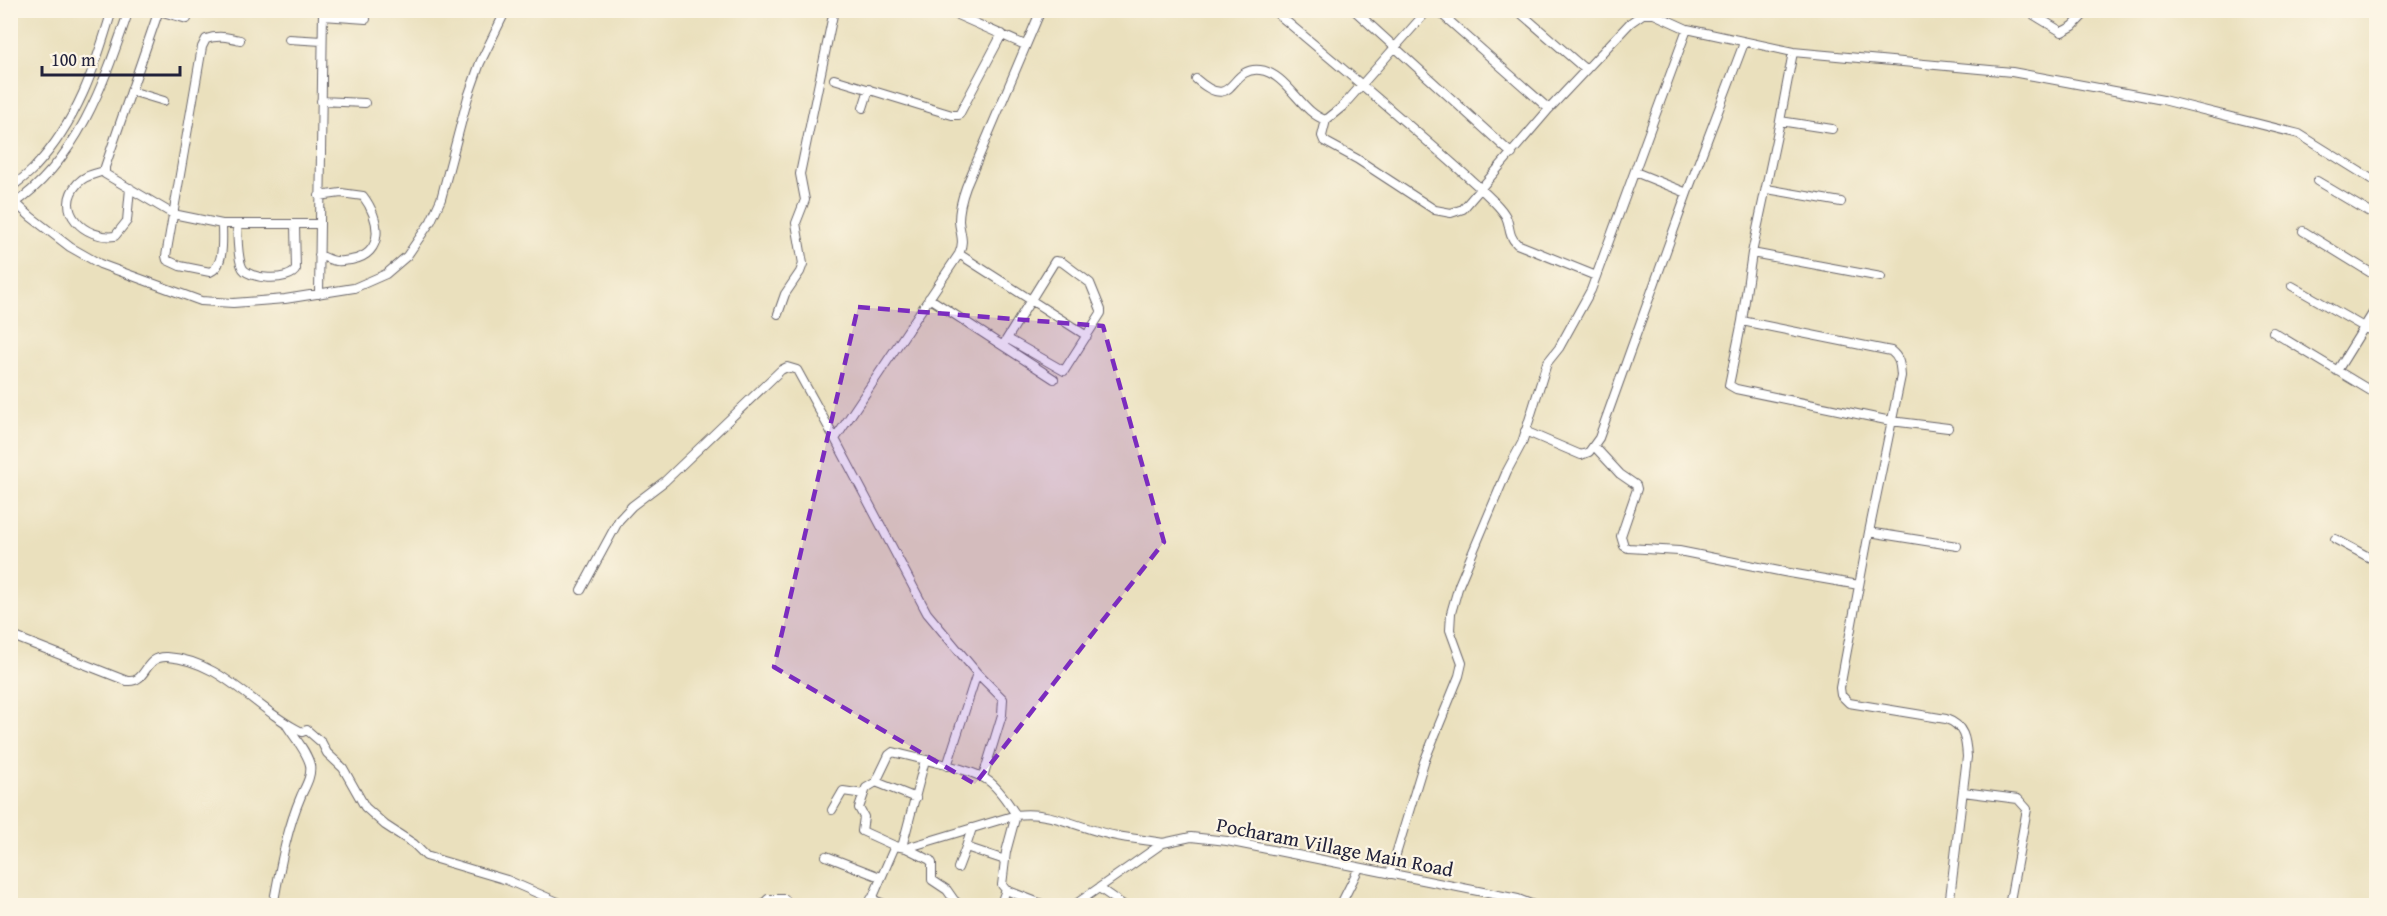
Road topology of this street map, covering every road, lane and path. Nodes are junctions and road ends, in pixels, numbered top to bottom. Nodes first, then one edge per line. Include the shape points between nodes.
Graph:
1 (112, 10) edge
2 (129, 10) edge
3 (506, 10) edge
4 (834, 10) edge
5 (946, 10) edge
6 (1041, 10) edge
7 (1273, 10) edge
8 (1354, 10) edge
9 (1428, 10) edge
10 (1437, 10) edge
11 (1516, 10) edge
12 (2030, 10) edge
13 (2088, 10) edge
14 (159, 11) edge
15 (1653, 12) edge
16 (323, 13) edge
17 (187, 19) dead end
18 (366, 19) dead end
19 (1687, 29) junction
20 (1002, 34) junction
21 (289, 39) dead end
22 (240, 40) dead end
23 (322, 41) junction
24 (1744, 43) junction
25 (1025, 45) junction
26 (1395, 46) junction
27 (1793, 52) junction
28 (1586, 70) junction
29 (834, 79) dead end
30 (1196, 79) dead end
31 (1362, 85) junction
32 (869, 89) junction
33 (131, 91) junction
34 (164, 101) dead end
35 (321, 101) junction
36 (365, 103) dead end
37 (863, 108) dead end
38 (1549, 109) junction
39 (1326, 120) junction
40 (1780, 121) junction
41 (1832, 129) dead end
42 (1512, 154) junction
43 (104, 171) junction
44 (1635, 172) junction
45 (2317, 181) dead end
46 (2376, 182) edge
47 (10, 188) edge
48 (130, 188) junction
49 (1480, 189) junction
50 (1767, 189) junction
51 (1687, 193) junction
52 (319, 196) junction
53 (1841, 202) dead end
54 (12, 203) edge
55 (173, 214) junction
56 (2376, 216) edge
57 (222, 224) junction
58 (318, 224) junction
59 (237, 225) junction
60 (295, 225) junction
61 (2302, 231) dead end
62 (1752, 253) junction
63 (959, 254) junction
64 (319, 255) junction
65 (1596, 276) junction
66 (2376, 276) edge
67 (1881, 277) dead end
68 (2292, 286) dead end
69 (318, 294) junction
70 (929, 298) junction
71 (1032, 299) junction
72 (2376, 308) edge
73 (778, 314) dead end
74 (1742, 321) junction
75 (2365, 327) junction
76 (2272, 332) dead end
77 (2376, 334) edge
78 (1087, 336) junction
79 (1006, 342) junction
80 (2337, 371) junction
81 (1054, 378) dead end
82 (2376, 394) edge
83 (1891, 421) junction
84 (1948, 428) dead end
85 (1525, 431) junction
86 (835, 439) junction
87 (1594, 446) junction
88 (1869, 532) junction
89 (2335, 539) dead end
90 (1957, 546) dead end
91 (2376, 561) edge
92 (1859, 585) junction
93 (581, 590) dead end
94 (10, 635) edge
95 (977, 673) junction
96 (286, 724) junction
97 (925, 760) junction
98 (947, 766) junction
99 (983, 777) junction
100 (876, 782) junction
101 (1963, 792) junction
102 (864, 794) junction
103 (916, 798) junction
104 (832, 810) dead end
105 (1016, 815) junction
106 (972, 828) junction
107 (1164, 843) junction
108 (901, 847) junction
109 (966, 847) junction
110 (826, 856) dead end
111 (1005, 860) junction
112 (958, 868) dead end
113 (1359, 868) junction
114 (1390, 874) junction
115 (880, 877) junction
116 (1099, 888) junction
117 (1006, 890) junction
118 (785, 899) dead end
119 (870, 902) edge
120 (957, 905) edge
121 (273, 906) edge
122 (567, 906) edge
123 (761, 906) edge
124 (889, 906) edge
125 (1000, 906) edge
126 (1047, 906) edge
127 (1073, 906) edge
128 (1125, 906) edge
129 (1340, 906) edge
130 (1536, 906) edge
131 (1949, 906) edge
132 (2009, 906) edge

1 - 47 street via 94,72 69,122 35,168
2 - 54 street via 89,115 49,174
3 - 69 street via 480,63 441,199 422,235 407,256 386,274 354,288
4 - 73 street via 800,174 805,200 796,223 803,264
5 - 20 street
6 - 25 street
7 - 31 street
8 - 26 street
9 - 26 street
10 - 38 street
11 - 28 street
12 - 13 street via 2062,32
14 - 17 street
14 - 33 street
15 - 19 street
15 - 28 street via 1636,17
16 - 18 street
16 - 23 street
19 - 24 street
19 - 44 street
20 - 25 street
20 - 32 street via 959,115
21 - 23 street
22 - 55 street via 220,36 206,39
23 - 35 street
24 - 27 street
24 - 51 street
25 - 63 street via 961,203 963,243
26 - 31 street
26 - 42 street
27 - 40 street
27 - 46 street via 2012,72 2163,100 2299,134
28 - 38 street
29 - 32 street
30 - 39 street via 1219,93 1250,71 1266,71
31 - 39 street
31 - 49 street
32 - 37 street
33 - 34 street
33 - 43 street
35 - 36 street
35 - 52 street
38 - 42 street
39 - 49 street via 1324,141 1435,210 1463,209
40 - 41 street
40 - 50 street
42 - 49 street
43 - 48 street via 109,178
43 - 48 street via 77,183 72,193 71,214 79,226 103,237 115,236 127,221
44 - 51 street
44 - 65 street
45 - 56 street
48 - 55 street
49 - 65 street via 1504,214 1517,244
50 - 53 street
50 - 62 street
51 - 87 street
52 - 58 street
52 - 64 street via 363,196 374,218 377,239 372,251 357,259 338,262
54 - 69 street via 70,247 100,264 180,295 233,303
55 - 57 street
55 - 57 street via 167,260 190,268 210,272 218,266
57 - 59 street
58 - 60 street
58 - 64 street
59 - 60 street
59 - 60 street via 241,267 260,278 294,274
61 - 66 street
62 - 67 street
62 - 74 street
63 - 70 street
63 - 71 street
64 - 69 street
65 - 85 street via 1576,319 1547,363
68 - 75 street
70 - 79 street
70 - 86 street
71 - 78 street
71 - 78 street via 1055,261 1062,262 1090,283 1101,309
71 - 79 street
72 - 75 street
74 - 83 street via 1897,355 1901,376
74 - 83 street via 1728,382 1732,388
75 - 77 street
75 - 80 street
76 - 80 street
78 - 79 street via 1062,372
79 - 81 street
80 - 82 street
83 - 84 street
83 - 88 street
85 - 87 street via 1581,455
85 - 114 street via 1455,599 1450,630 1462,663 1459,676 1424,762
86 - 93 street via 797,370 781,370 619,520
86 - 95 street via 927,613
87 - 92 street via 1636,485 1622,536 1624,546 1679,550
88 - 90 street
88 - 92 street
89 - 91 street
92 - 101 street via 1841,695 1849,703 1955,722 1966,740
94 - 96 street via 127,681 139,679 154,659 189,661 233,682
95 - 98 street
95 - 99 street via 996,690 1004,704
96 - 121 street via 305,754 310,775 283,853
96 - 122 street via 302,732 307,730 322,743 343,768 365,807 426,856 507,880
97 - 98 street
97 - 100 street via 893,752
97 - 103 street
98 - 99 street
99 - 105 street
100 - 102 street via 868,785
100 - 103 street
101 - 131 street
101 - 132 street via 2018,799 2027,809
102 - 104 street via 843,791
102 - 108 street via 859,808 864,817 862,831
103 - 108 street
105 - 106 street
105 - 107 street via 1051,815 1116,836
105 - 111 street
106 - 108 street
106 - 109 street
107 - 113 street, Pocharam Village Main Road via 1191,837 1227,841
107 - 116 street, Pocharam Village Main Road
108 - 115 street
108 - 120 street via 930,860 930,878 947,890
109 - 111 street
109 - 112 street
110 - 115 street
111 - 117 street via 1002,885
113 - 114 street, Pocharam Village Main Road
113 - 129 street
114 - 130 street, Pocharam Village Main Road
115 - 119 street
116 - 127 street, Pocharam Village Main Road
116 - 128 street
117 - 125 street
117 - 126 street
118 - 123 street via 768,899
119 - 124 street

